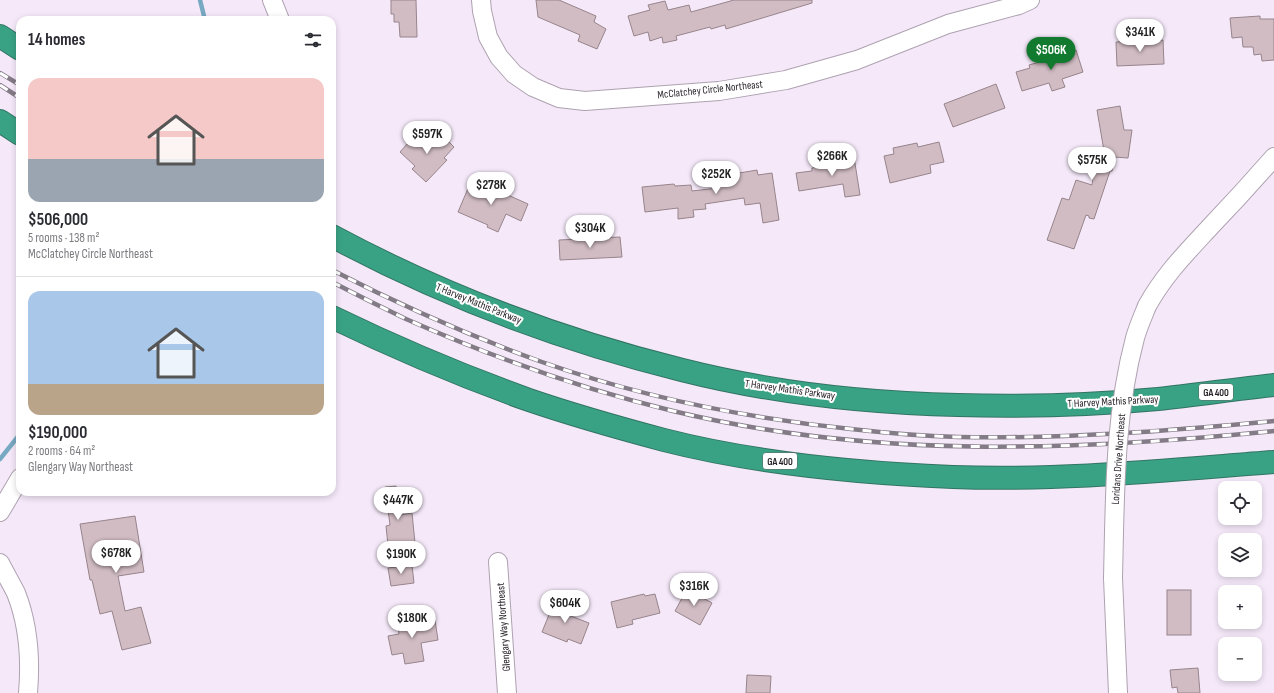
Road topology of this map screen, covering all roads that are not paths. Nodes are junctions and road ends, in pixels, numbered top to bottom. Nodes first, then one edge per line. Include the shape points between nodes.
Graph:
1 (272, 0) edge
2 (481, 0) edge
3 (1030, 0) edge
4 (278, 16) edge
5 (0, 36) edge
6 (16, 46) edge
7 (0, 121) edge
8 (16, 131) edge
9 (1274, 157) edge
10 (341, 240) edge
11 (336, 319) edge
12 (1274, 385) edge
13 (1274, 462) edge
14 (16, 485) edge
15 (0, 512) edge
16 (498, 562) dead end
17 (0, 563) edge
18 (28, 693) edge
19 (507, 693) edge
20 (1118, 693) edge

1 - 4 street
2 - 3 street, McClatchey Circle Northeast via 488,36 499,57 514,74 533,88 559,98 585,101 719,91 786,80 857,60 948,24
5 - 6 highway
7 - 8 highway
9 - 20 street, Loridans Drive Northeast, bridge via 1171,269 1147,306 1136,336 1121,405 1117,446 1113,578
10 - 12 highway, T Harvey Mathis Parkway / GA 400 via 421,280 553,332 683,370 752,384 887,401 1025,406 1158,399
11 - 13 highway, GA 400 via 392,346 530,400 666,440 762,459 874,472 969,477 1098,474
14 - 15 street
16 - 19 street, Glengary Way Northeast
17 - 18 street via 16,593 25,618 30,645

